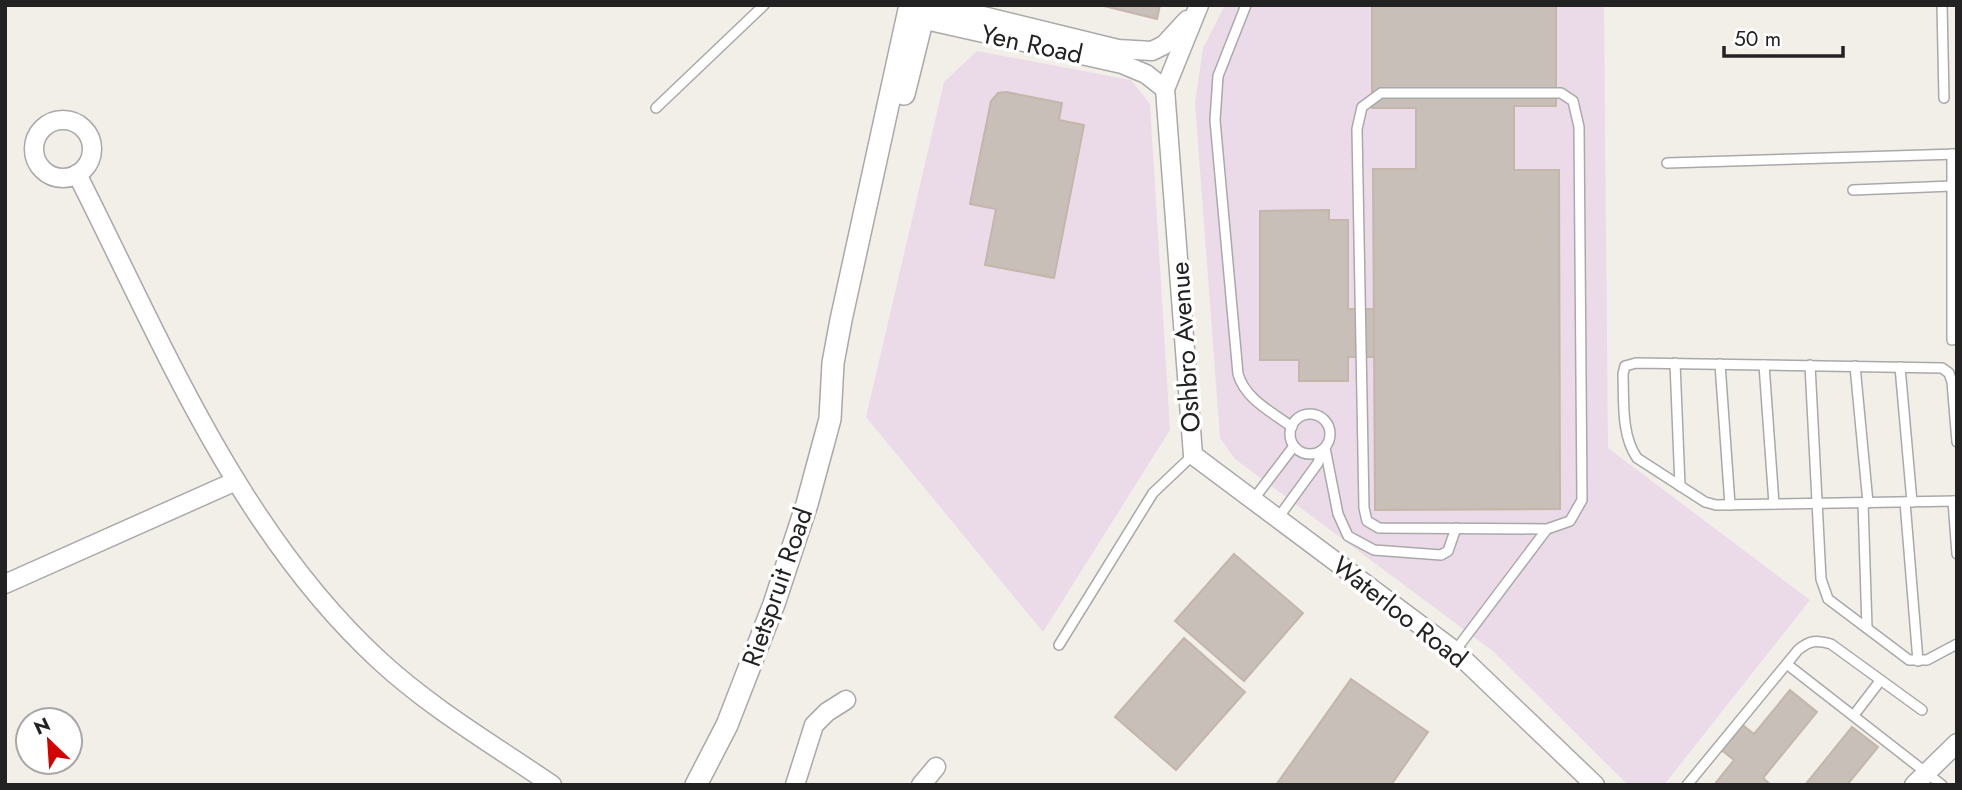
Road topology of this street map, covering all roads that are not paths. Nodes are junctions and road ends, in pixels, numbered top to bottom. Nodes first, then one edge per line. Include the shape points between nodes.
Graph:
1 (764, 5) edge
2 (939, 5) edge
3 (1246, 5) edge
4 (1942, 5) edge
5 (1197, 8) edge
6 (913, 10) edge
7 (1165, 89) junction
8 (1944, 99) dead end
9 (656, 108) dead end
10 (1954, 154) edge
11 (1667, 163) dead end
12 (77, 174) dead end
13 (1952, 186) junction
14 (1853, 190) dead end
15 (1952, 340) dead end
16 (1675, 363) junction
17 (1720, 364) junction
18 (1764, 365) junction
19 (1810, 365) junction
20 (1855, 366) junction
21 (1900, 367) junction
22 (1292, 427) junction
23 (1957, 442) edge
24 (1294, 446) junction
25 (1323, 449) junction
26 (1193, 454) junction
27 (236, 481) junction
28 (1680, 486) junction
29 (1253, 500) junction
30 (1955, 501) edge
31 (1908, 502) junction
32 (1819, 503) junction
33 (1865, 503) junction
34 (1774, 504) junction
35 (1730, 505) junction
36 (1278, 518) junction
37 (1456, 528) junction
38 (1547, 529) junction
39 (1957, 554) edge
40 (5, 584) edge
41 (1867, 628) junction
42 (1957, 644) edge
43 (1059, 645) dead end
44 (1455, 651) junction
45 (1918, 661) junction
46 (1788, 664) junction
47 (1880, 681) junction
48 (846, 700) dead end
49 (1922, 710) dead end
50 (1854, 715) junction
51 (1957, 743) edge
52 (936, 767) dead end
53 (1921, 778) edge
54 (552, 785) edge
55 (696, 785) edge
56 (795, 785) edge
57 (921, 785) edge
58 (1595, 785) edge
59 (1687, 785) edge
60 (1942, 785) edge

1 - 9 lane
2 - 5 street, Yen Road via 1118,49 1152,51 1172,37
3 - 22 lane via 1218,76 1215,120 1238,374 1248,394
4 - 8 lane
5 - 7 street
6 - 7 street, Yen Road via 1122,64
6 - 55 street, Rietspruit Road via 847,345 832,381 830,419 807,504 727,725
7 - 26 street, Oshbro Avenue
10 - 11 lane
10 - 13 lane
12 - 27 street via 204,427
13 - 14 lane
13 - 15 lane
16 - 17 lane
16 - 28 lane
16 - 28 lane via 1636,363 1625,366 1623,374 1630,449
17 - 18 lane
17 - 35 lane
18 - 19 lane
18 - 34 lane
19 - 20 lane
19 - 32 lane
20 - 21 lane
20 - 33 lane
21 - 23 lane via 1942,368 1949,373
21 - 31 lane
22 - 24 lane
22 - 25 lane via 1306,415 1318,416 1330,430
24 - 25 lane via 1310,454
24 - 29 lane
25 - 36 lane
25 - 37 lane via 1342,526 1354,541 1374,550 1441,555 1448,551
26 - 29 street, Waterloo Road
26 - 43 lane, Oshbro Avenue via 1153,493
27 - 40 street
27 - 54 street via 307,583 381,662 432,703
28 - 35 lane via 1705,502
29 - 36 street, Waterloo Road
30 - 31 lane
30 - 39 lane
31 - 33 lane
31 - 45 lane
32 - 33 lane
32 - 34 lane
32 - 41 lane via 1824,591
33 - 41 lane
34 - 35 lane
36 - 44 street, Waterloo Road
37 - 38 lane
37 - 38 lane via 1379,528 1367,521 1364,508 1357,128 1362,107 1381,93 1561,93 1573,101 1579,127 1582,500 1570,521
38 - 44 lane
41 - 45 lane via 1909,660
42 - 45 lane
44 - 58 street, Waterloo Road
46 - 47 lane via 1806,643 1816,640 1831,644
46 - 50 lane
46 - 59 lane
47 - 49 lane
47 - 50 lane
48 - 56 street via 814,725
50 - 53 lane
51 - 53 street
52 - 57 street
53 - 60 lane

